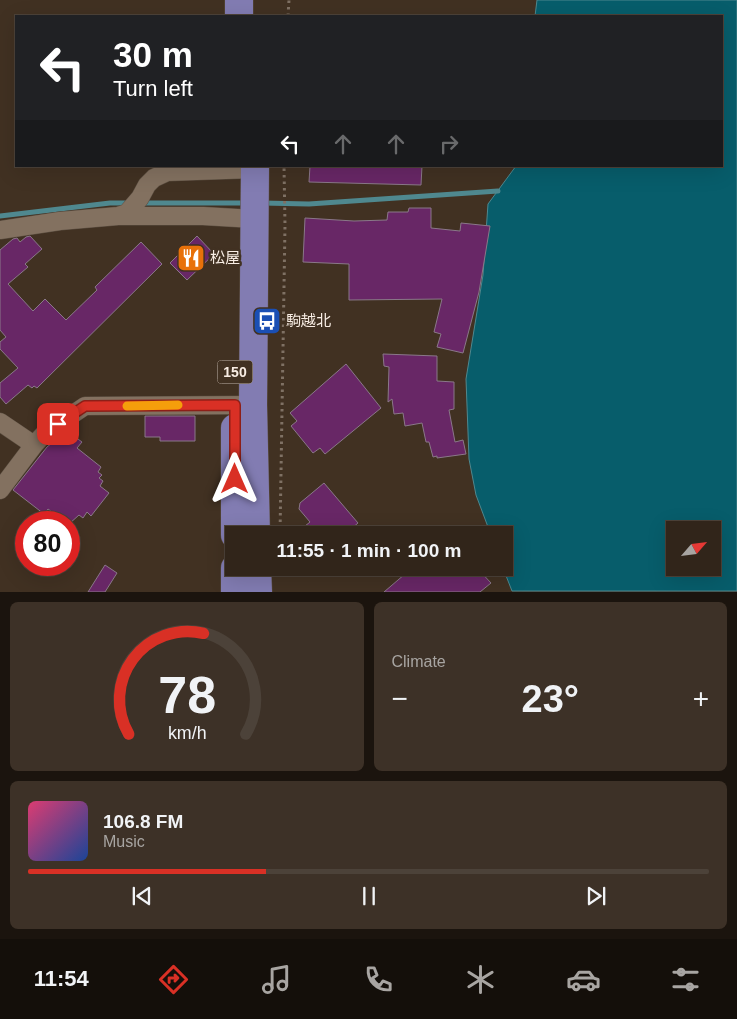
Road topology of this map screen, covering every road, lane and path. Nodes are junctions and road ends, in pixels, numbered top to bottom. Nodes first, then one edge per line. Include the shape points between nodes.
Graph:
1 (239, 0) edge
2 (256, 0) edge
3 (289, 0) edge
4 (239, 15) edge
5 (256, 15) edge
6 (288, 15) edge
7 (284, 167) edge
8 (246, 191) edge
9 (123, 215) junction
10 (0, 230) edge
11 (244, 405) junction
12 (0, 422) edge
13 (34, 445) junction
14 (0, 490) edge
15 (236, 526) edge
16 (255, 526) edge
17 (280, 526) edge
18 (235, 576) edge
19 (257, 576) edge
20 (235, 592) edge
21 (258, 592) edge

1 - 4 highway
2 - 5 highway
3 - 6 path
7 - 17 path
8 - 9 street via 203,216
8 - 9 street via 167,172 147,184 140,198
8 - 11 highway, 150
9 - 10 street
11 - 13 street via 85,406 45,433
11 - 15 highway, 150
11 - 16 highway, 150
12 - 13 street
13 - 14 street
18 - 20 highway
19 - 21 highway

